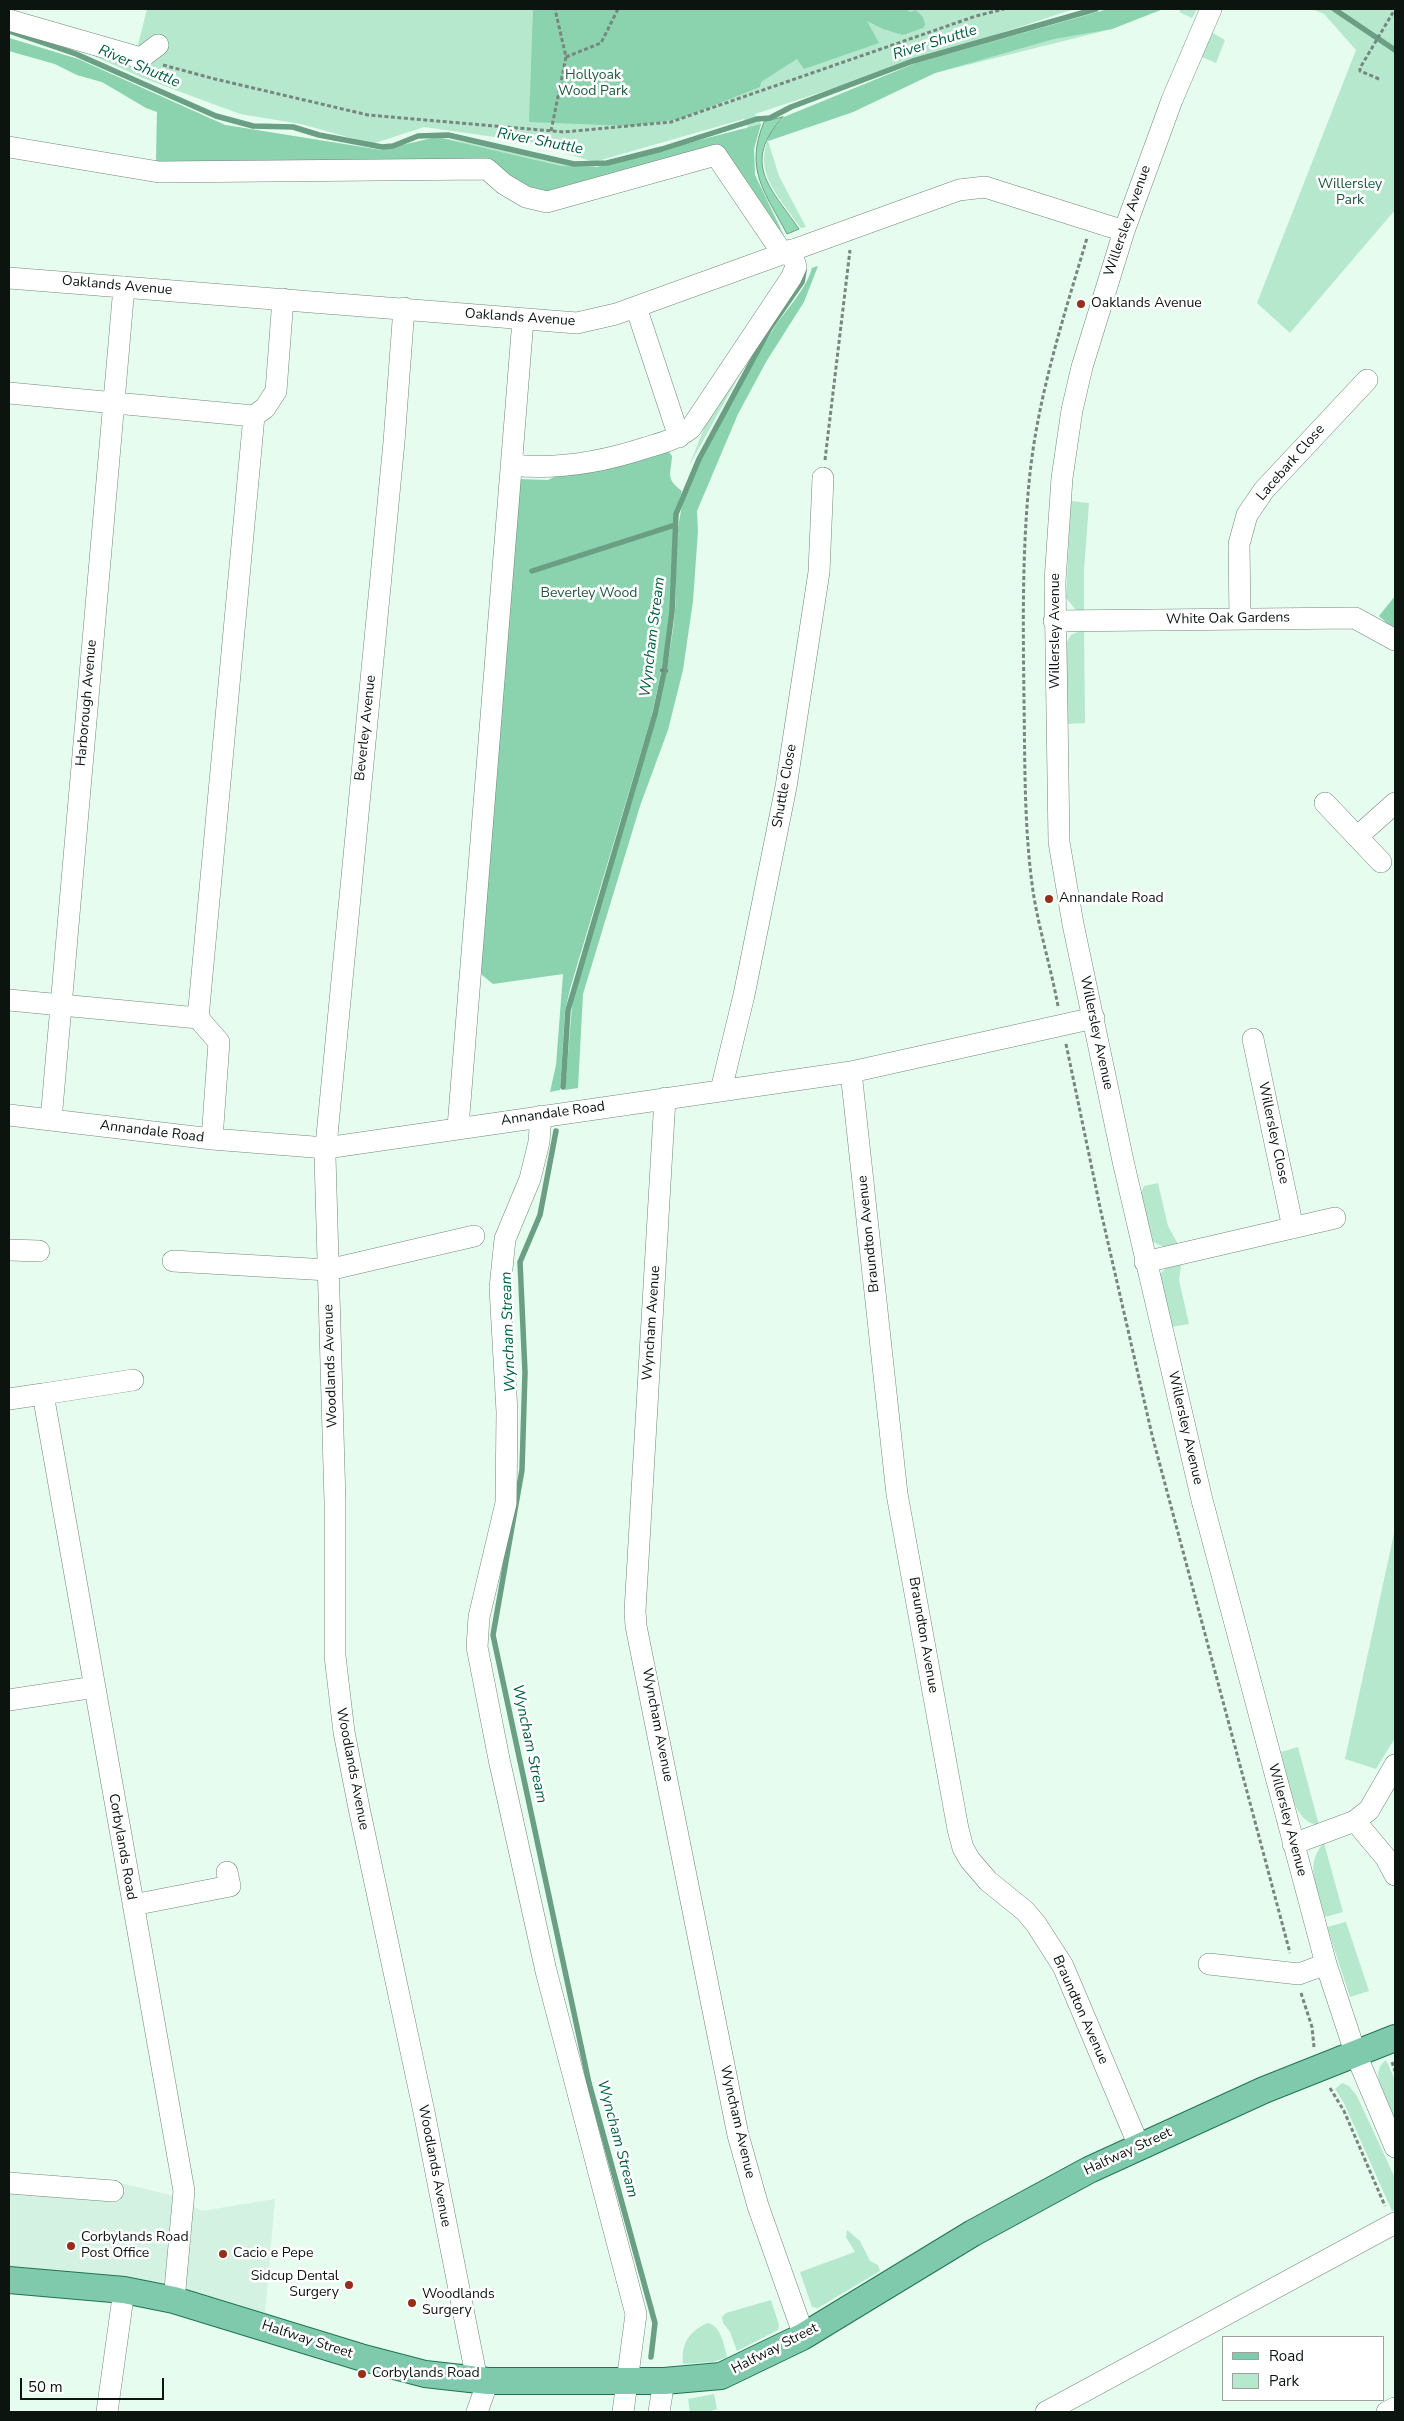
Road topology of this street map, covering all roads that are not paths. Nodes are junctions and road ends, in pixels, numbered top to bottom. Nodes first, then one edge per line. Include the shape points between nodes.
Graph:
1 (1211, 9) edge
2 (9, 20) edge
3 (158, 45) dead end
4 (9, 146) edge
5 (1124, 230) junction
6 (794, 249) junction
7 (9, 278) edge
8 (124, 287) junction
9 (283, 299) junction
10 (636, 307) junction
11 (404, 308) junction
12 (523, 320) junction
13 (1367, 380) dead end
14 (9, 394) edge
15 (114, 403) junction
16 (254, 416) junction
17 (680, 437) junction
18 (512, 465) junction
19 (823, 478) road end
20 (1240, 618) junction
21 (1054, 621) junction
22 (1395, 640) edge
23 (1325, 802) dead end
24 (1395, 803) edge
25 (1357, 837) junction
26 (1381, 862) dead end
27 (9, 1000) edge
28 (60, 1006) junction
29 (198, 1018) junction
30 (1094, 1018) junction
31 (1253, 1039) dead end
32 (851, 1072) junction
33 (721, 1090) junction
34 (665, 1098) junction
35 (9, 1115) edge
36 (543, 1115) junction
37 (51, 1120) junction
38 (458, 1127) junction
39 (212, 1139) junction
40 (326, 1148) junction
41 (1335, 1218) dead end
42 (1293, 1228) junction
43 (474, 1236) dead end
44 (9, 1250) edge
45 (39, 1251) dead end
46 (173, 1261) dead end
47 (1146, 1262) junction
48 (328, 1270) junction
49 (133, 1380) dead end
50 (43, 1394) junction
51 (9, 1399) edge
52 (95, 1687) junction
53 (9, 1700) edge
54 (1395, 1765) edge
55 (1356, 1821) junction
56 (1293, 1844) junction
57 (228, 1872) dead end
58 (1395, 1874) edge
59 (133, 1905) junction
60 (1209, 1964) dead end
61 (1326, 1964) junction
62 (1395, 2038) edge
63 (1355, 2052) junction
64 (1139, 2146) junction
65 (1395, 2147) edge
66 (9, 2183) edge
67 (113, 2192) dead end
68 (1394, 2224) edge
69 (9, 2280) edge
70 (124, 2290) junction
71 (174, 2300) junction
72 (804, 2336) junction
73 (483, 2380) junction
74 (626, 2381) junction
75 (664, 2381) junction
76 (1395, 2408) edge
77 (107, 2412) edge
78 (477, 2412) edge
79 (623, 2412) edge
80 (659, 2412) edge
81 (1046, 2412) edge
82 (1387, 2412) edge

1 - 5 street, Willersley Avenue via 1172,100
2 - 3 street via 141,58
4 - 6 street via 159,172 487,169 526,197 547,202 716,155
5 - 6 street, Oaklands Avenue via 985,187 959,190
5 - 21 street, Willersley Avenue via 1072,410 1056,540
6 - 10 street, Oaklands Avenue
6 - 17 street via 796,267 791,278 691,428
7 - 8 street, Oaklands Avenue
8 - 9 street, Oaklands Avenue
8 - 15 street, Harborough Avenue
9 - 11 street, Oaklands Avenue
9 - 16 street via 276,391 266,408
10 - 12 street, Oaklands Avenue via 577,323
10 - 17 street
11 - 12 street, Oaklands Avenue
11 - 40 street, Beverley Avenue
12 - 18 street
13 - 20 street, Lacebark Close via 1264,490 1247,515 1239,544
14 - 15 street
15 - 16 street
15 - 28 street, Harborough Avenue
16 - 29 street
17 - 18 street via 608,460 536,468
18 - 38 street
19 - 33 street, Shuttle Close via 819,572 786,787 744,995
20 - 21 street, White Oak Gardens
20 - 22 street, White Oak Gardens via 1355,618
21 - 30 street, Willersley Avenue via 1059,842
23 - 25 street
24 - 25 street
25 - 26 street
27 - 28 street
28 - 29 street
28 - 37 street, Harborough Avenue
29 - 39 street via 219,1042
30 - 32 street, Annandale Road
30 - 47 street, Willersley Avenue
31 - 42 street, Willersley Close
32 - 33 street, Annandale Road
32 - 64 street, Braundton Avenue via 897,1494 963,1848 988,1882 1025,1911 1059,1960
33 - 34 street, Annandale Road
34 - 36 street, Annandale Road
34 - 72 street, Wyncham Avenue via 636,1626 738,2135 758,2206
35 - 37 street, Annandale Road
36 - 38 street, Annandale Road
36 - 74 street via 530,1179 506,1239 500,1288 507,1412 506,1503 479,1617 477,1647 546,1971 636,2314
37 - 39 street, Annandale Road
38 - 40 street, Annandale Road
39 - 40 street, Annandale Road
40 - 48 street, Woodlands Avenue
41 - 42 street
42 - 47 street
43 - 48 street
44 - 45 street
46 - 48 street
47 - 56 street, Willersley Avenue via 1202,1500
48 - 73 street, Woodlands Avenue via 337,1684 359,1808
49 - 50 street
50 - 51 street
50 - 52 street, Corbylands Road
52 - 53 street
52 - 59 street, Corbylands Road
54 - 55 street via 1369,1810
55 - 56 street
55 - 58 street
56 - 61 street, Willersley Avenue
57 - 59 street via 230,1886
59 - 71 street, Corbylands Road via 184,2191
60 - 61 street via 1296,1974
61 - 63 street, Willersley Avenue
62 - 63 main road, Halfway Street
63 - 64 main road, Halfway Street
63 - 65 street, Willersley Avenue
64 - 72 main road, Halfway Street via 981,2228
66 - 67 street
68 - 81 street
69 - 70 main road, Halfway Street
70 - 71 main road, Halfway Street
70 - 77 street
71 - 73 main road, Halfway Street via 425,2374
72 - 75 main road, Halfway Street via 721,2376
73 - 74 main road, Halfway Street
73 - 78 street
74 - 75 main road, Halfway Street
74 - 79 street
75 - 80 street
76 - 82 street

